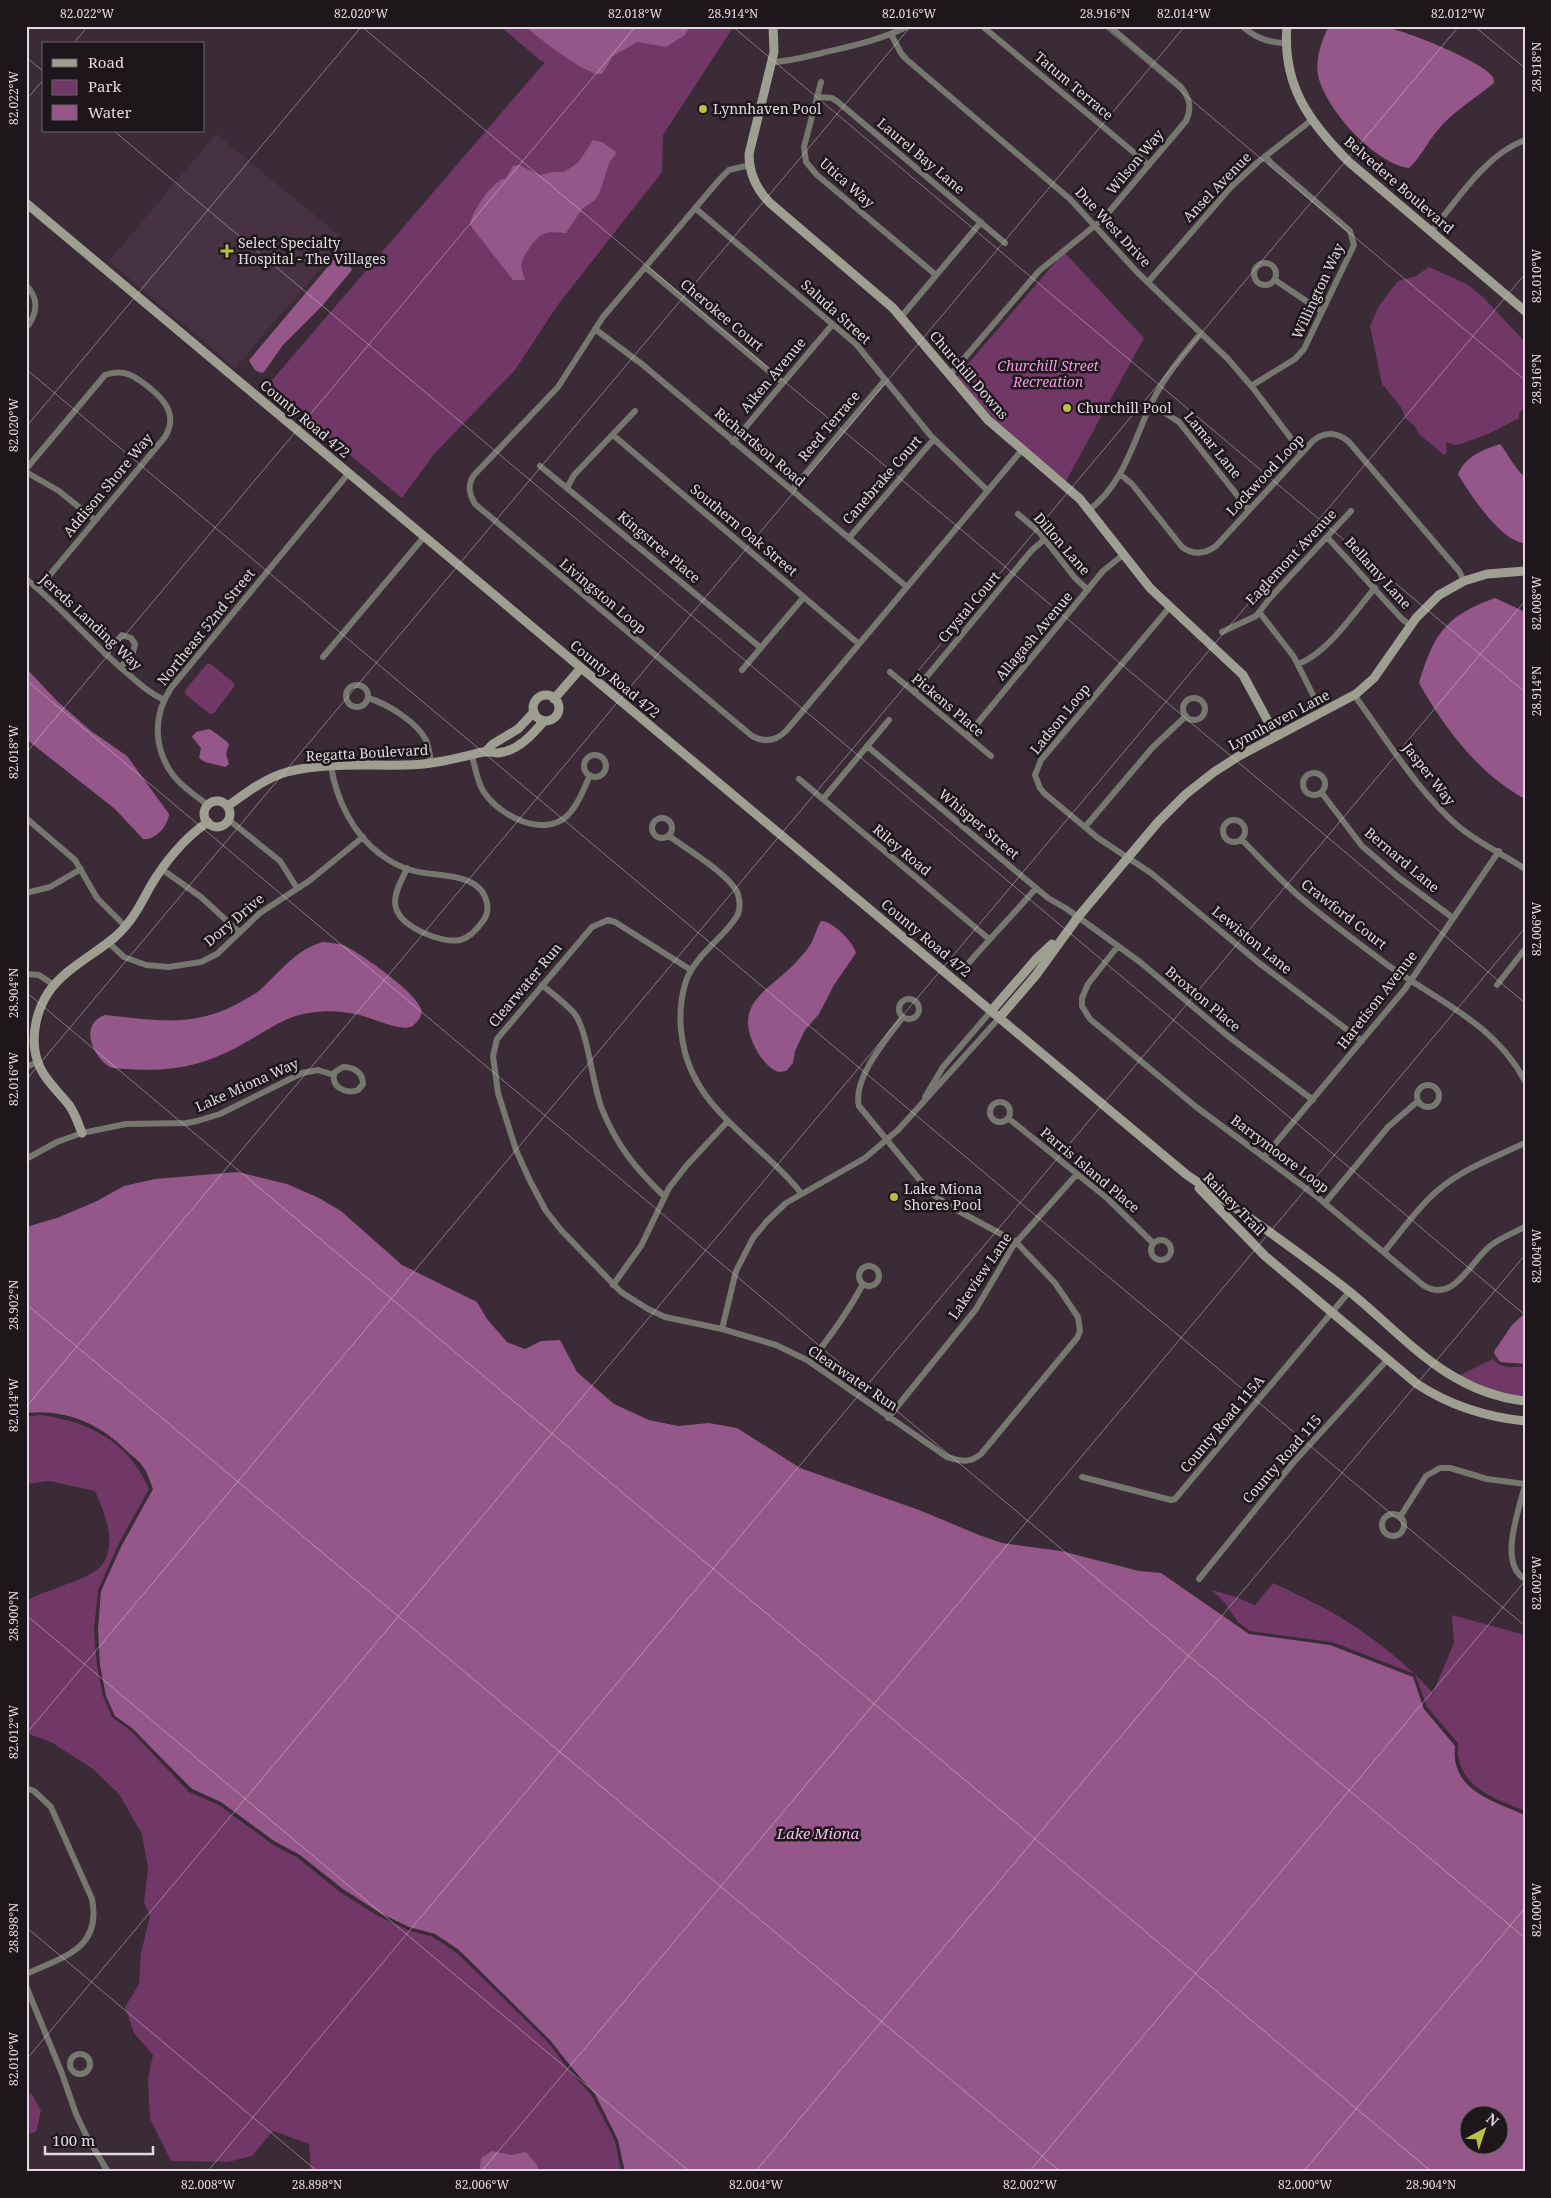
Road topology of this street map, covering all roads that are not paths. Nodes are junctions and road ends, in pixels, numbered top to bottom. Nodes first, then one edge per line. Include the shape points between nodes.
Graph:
1 (773, 26) edge
2 (908, 26) edge
3 (982, 26) edge
4 (1109, 26) edge
5 (1242, 26) edge
6 (1287, 26) edge
7 (891, 34) junction
8 (1285, 43) junction
9 (772, 62) junction
10 (821, 82) dead end
11 (817, 97) junction
12 (1313, 119) junction
13 (1525, 140) edge
14 (1265, 156) junction
15 (750, 165) junction
16 (1149, 165) junction
17 (26, 203) edge
18 (695, 208) junction
19 (980, 222) junction
20 (1095, 227) junction
21 (1431, 232) junction
22 (1004, 243) dead end
23 (645, 267) junction
24 (936, 275) junction
25 (1275, 280) dead end
26 (1148, 282) junction
27 (26, 285) edge
28 (1321, 311) junction
29 (1525, 311) edge
30 (901, 317) junction
31 (832, 325) junction
32 (26, 328) edge
33 (595, 329) junction
34 (1201, 333) junction
35 (949, 376) junction
36 (885, 380) junction
37 (783, 382) junction
38 (1251, 386) junction
39 (1151, 404) junction
40 (635, 411) dead end
41 (613, 435) junction
42 (934, 439) junction
43 (733, 442) junction
44 (1022, 450) junction
45 (1302, 453) junction
46 (540, 466) dead end
47 (26, 471) edge
48 (348, 474) junction
49 (1120, 474) junction
50 (567, 488) junction
51 (792, 490) junction
52 (988, 490) junction
53 (1089, 510) junction
54 (1249, 510) junction
55 (1351, 511) dead end
56 (1018, 514) dead end
57 (95, 520) junction
58 (424, 537) junction
59 (1327, 537) junction
60 (849, 538) junction
61 (1045, 539) junction
62 (1123, 555) junction
63 (1525, 571) edge
64 (26, 580) edge
65 (1464, 581) junction
66 (907, 587) junction
67 (1374, 588) junction
68 (38, 589) junction
69 (1088, 590) junction
70 (804, 597) junction
71 (1169, 608) junction
72 (1260, 613) junction
73 (1410, 625) junction
74 (1222, 632) dead end
75 (859, 644) junction
76 (761, 648) junction
77 (105, 654) junction
78 (323, 657) dead end
79 (1298, 664) junction
80 (121, 668) junction
81 (581, 668) junction
82 (742, 670) dead end
83 (890, 672) dead end
84 (914, 692) junction
85 (1354, 694) junction
86 (1314, 697) dead end
87 (368, 698) dead end
88 (554, 699) junction
89 (164, 700) junction
90 (534, 712) junction
91 (1186, 716) dead end
92 (888, 720) dead end
93 (544, 721) junction
94 (521, 727) junction
95 (967, 736) junction
96 (1276, 736) junction
97 (529, 737) junction
98 (868, 746) junction
99 (485, 752) junction
100 (472, 756) junction
101 (991, 756) dead end
102 (431, 763) junction
103 (331, 766) junction
104 (590, 775) dead end
105 (799, 779) dead end
106 (1321, 792) dead end
107 (823, 799) junction
108 (208, 805) junction
109 (228, 806) junction
110 (26, 818) edge
111 (228, 820) junction
112 (208, 822) junction
113 (1085, 827) junction
114 (668, 836) dead end
115 (363, 837) junction
116 (1241, 839) dead end
117 (1499, 851) junction
118 (1128, 857) junction
119 (407, 868) junction
120 (81, 869) junction
121 (1525, 869) edge
122 (163, 870) junction
123 (297, 888) junction
124 (1036, 888) junction
125 (26, 892) edge
126 (1078, 917) junction
127 (1454, 918) junction
128 (125, 926) junction
129 (239, 932) junction
130 (1065, 932) junction
131 (990, 939) junction
132 (108, 942) junction
133 (1118, 946) junction
134 (1523, 954) edge
135 (967, 964) dead end
136 (691, 970) junction
137 (26, 974) edge
138 (1410, 981) junction
139 (54, 985) junction
140 (542, 985) junction
141 (1497, 985) dead end
142 (992, 1010) junction
143 (903, 1017) dead end
144 (1000, 1017) junction
145 (1362, 1041) junction
146 (38, 1062) junction
147 (26, 1066) edge
148 (334, 1076) junction
149 (1525, 1081) edge
150 (1313, 1100) junction
151 (1418, 1101) dead end
152 (921, 1105) junction
153 (1008, 1118) dead end
154 (728, 1121) junction
155 (82, 1132) junction
156 (888, 1140) junction
157 (1525, 1143) edge
158 (1264, 1157) junction
159 (26, 1159) edge
160 (1077, 1174) junction
161 (1187, 1175) junction
162 (802, 1193) junction
163 (664, 1196) junction
164 (1325, 1203) junction
165 (1525, 1227) edge
166 (1016, 1242) junction
167 (1154, 1243) dead end
168 (1384, 1252) junction
169 (613, 1284) junction
170 (863, 1284) dead end
171 (1349, 1292) junction
172 (1333, 1312) junction
173 (722, 1329) junction
174 (1388, 1359) junction
175 (810, 1362) junction
176 (1525, 1401) edge
177 (888, 1418) junction
178 (1525, 1421) edge
179 (1082, 1478) dead end
180 (1525, 1484) edge
181 (1400, 1517) dead end
182 (1199, 1579) dead end
183 (1525, 1579) edge
184 (26, 1788) edge
185 (26, 1974) edge
186 (26, 1986) edge
187 (70, 2067) dead end
188 (61, 2071) junction
189 (108, 2172) edge
190 (244, 2172) edge
191 (252, 2172) edge

1 - 9 street, Churchill Downs
2 - 7 street
3 - 16 street, Tatum Terrace
4 - 16 street, Wilson Way via 1181,87 1190,104 1186,121
5 - 8 street via 1265,40
6 - 8 street, Belvedere Boulevard
7 - 9 street via 828,52
7 - 20 street, Due West Drive via 912,65 1057,188
8 - 12 street, Belvedere Boulevard via 1294,90
9 - 15 street, Churchill Downs via 750,146
10 - 11 street, Utica Way
11 - 19 street, Laurel Bay Lane via 832,98 838,102
11 - 24 street, Utica Way via 804,148 804,156 811,169
12 - 14 street, Ansel Avenue
12 - 21 street, Belvedere Boulevard via 1349,162
13 - 21 street via 1513,144 1489,162
14 - 26 street, Ansel Avenue via 1217,201
14 - 28 street, Willington Way via 1352,236 1352,252
15 - 18 street, Livingston Loop via 729,170
15 - 30 street, Churchill Downs via 757,188 770,203
16 - 20 street, Wilson Way
17 - 48 street, County Road 472
18 - 23 street, Livingston Loop
18 - 31 street, Saluda Street
19 - 22 street, Laurel Bay Lane
19 - 24 street
20 - 26 street, Due West Drive
20 - 35 street, Wilson Way via 1039,271
21 - 29 street, Belvedere Boulevard
23 - 33 street, Livingston Loop
23 - 37 street, Cherokee Court
24 - 30 street
25 - 28 street
26 - 34 street, Due West Drive
27 - 32 street via 33,293 36,306
28 - 38 street, Willington Way via 1300,355
30 - 35 street, Churchill Downs
31 - 36 street, Saluda Street via 856,344
31 - 37 street, Aiken Avenue
33 - 43 street, Richardson Road via 643,365
33 - 75 street, Livingston Loop via 558,387 474,475 469,485 475,504 758,739 770,740 781,735
34 - 38 street, Due West Drive
34 - 39 street via 1172,368
35 - 44 street, Churchill Downs via 988,420
36 - 42 street, Saluda Street
36 - 51 street, Reed Terrace
37 - 43 street, Aiken Avenue
38 - 45 street, Due West Drive
39 - 49 street
39 - 54 street, Lamar Lane via 1180,422
40 - 41 street
41 - 50 street via 574,475
41 - 70 street, Southern Oak Street
42 - 52 street, Saluda Street
42 - 60 street, Canebrake Court
43 - 51 street, Richardson Road
44 - 52 street, Livingston Loop
44 - 53 street, Churchill Downs via 1070,489
45 - 54 street, Lockwood Loop
45 - 65 street, Lockwood Loop via 1322,435 1334,434 1344,438 1459,571
46 - 50 street, Kingstree Place
47 - 57 street via 59,491
47 - 57 street, Addison Shore Way via 105,375 122,372 135,376 166,403 170,425 165,437
48 - 58 street, County Road 472
48 - 89 street, Northeast 52nd Street via 170,688
49 - 53 street
49 - 54 street, Lockwood Loop via 1132,484 1182,547 1192,552 1210,550
50 - 76 street, Kingstree Place
51 - 60 street, Richardson Road
52 - 66 street, Livingston Loop
53 - 62 street, Churchill Downs
55 - 59 street, Eaglemont Avenue
56 - 61 street, Dillon Lane
57 - 68 street, Addison Shore Way
58 - 78 street
58 - 81 street, County Road 472
59 - 67 street, Bellamy Lane
59 - 72 street, Eaglemont Avenue
60 - 66 street, Richardson Road
61 - 69 street, Dillon Lane
61 - 84 street, Crystal Court via 1032,550
62 - 69 street, Allagash Avenue via 1110,564
62 - 71 street, Churchill Downs
63 - 65 street, Lynnhaven Lane via 1487,574
64 - 68 street, Jereds Landing Way
65 - 73 street, Lynnhaven Lane via 1439,594
66 - 75 street, Livingston Loop
67 - 73 street, Bellamy Lane
67 - 79 street via 1314,657
68 - 77 street, Jereds Landing Way
69 - 95 street, Allagash Avenue
70 - 75 street, Southern Oak Street
70 - 76 street
71 - 96 street, Churchill Downs via 1243,674
71 - 113 street, Ladson Loop via 1037,767 1040,788
72 - 74 street, Eaglemont Avenue
72 - 79 street
73 - 85 street, Lynnhaven Lane via 1380,670
76 - 82 street
77 - 80 street, Jereds Landing Way
77 - 80 street via 118,637 130,638 135,644 134,649
79 - 86 street
80 - 89 street, Jereds Landing Way
81 - 88 street
81 - 142 street, County Road 472
83 - 84 street, Pickens Place
84 - 95 street, Pickens Place
85 - 96 street, Lynnhaven Lane
85 - 117 street, Jasper Way via 1436,806 1472,836
87 - 102 street via 386,704 420,732 428,746
88 - 90 street, Regatta Boulevard via 547,696 539,698 534,704
88 - 93 street, Regatta Boulevard via 558,714 552,720
89 - 108 street, Northeast 52nd Street via 157,728 163,758 173,774
90 - 93 street
90 - 94 street, Regatta Boulevard
91 - 113 street via 1152,748
92 - 98 street
93 - 97 street, Regatta Boulevard
94 - 97 street
94 - 99 street, Regatta Boulevard
95 - 101 street, Pickens Place
96 - 118 street, Lynnhaven Lane via 1234,758 1200,782 1171,808
97 - 99 street, Regatta Boulevard via 508,751
98 - 107 street
98 - 124 street, Whisper Street
99 - 100 street, Regatta Boulevard
100 - 102 street, Regatta Boulevard
100 - 104 street via 478,780 487,796 517,819 534,826 553,824 567,816
102 - 103 street, Regatta Boulevard
103 - 109 street, Regatta Boulevard via 302,769 272,778
103 - 115 street via 339,797
105 - 107 street, Riley Road
106 - 127 street, Bernard Lane via 1362,846
107 - 131 street, Riley Road
108 - 109 street via 218,801
108 - 112 street via 205,812
109 - 111 street
110 - 120 street via 68,853
111 - 112 street via 219,826
111 - 123 street via 280,861
112 - 122 street via 190,836
113 - 118 street, Ladson Loop
114 - 136 street via 729,881 739,899 738,915
115 - 119 street via 381,854
115 - 123 street, Dory Drive
116 - 138 street, Crawford Court via 1302,899
117 - 121 street, Jasper Way
117 - 127 street, Haretison Avenue
118 - 126 street, Lynnhaven Lane
118 - 145 street, Lewiston Lane
119 - 119 street via 475,885 487,905 484,920 472,934 459,940 442,939 409,924 395,907 396,893
120 - 125 street via 50,887
120 - 128 street via 96,898
122 - 128 street
122 - 129 street via 201,897
123 - 129 street, Dory Drive via 271,904
124 - 126 street, Whisper Street
124 - 131 street
126 - 130 street, Lynnhaven Lane
126 - 133 street, Broxton Place
127 - 138 street, Haretison Avenue
128 - 132 street
129 - 132 street, Dory Drive via 217,954 183,966 157,967 134,962 116,952
130 - 142 street, Lynnhaven Lane
130 - 144 street, Lynnhaven Lane via 1036,975
131 - 135 street
132 - 139 street
133 - 150 street, Broxton Place
133 - 158 street, Barrymoore Loop via 1084,991 1082,1006 1085,1013 1171,1086
134 - 141 street
136 - 140 street, Clearwater Run via 608,920 592,926
136 - 154 street via 680,1012 684,1049 696,1083
137 - 139 street via 39,975
138 - 145 street, Haretison Avenue
138 - 149 street, Crawford Court via 1478,1024 1501,1047
139 - 146 street via 41,1006 36,1022 34,1043
140 - 163 street via 575,1014 582,1026 602,1108 621,1149
140 - 169 street, Clearwater Run via 497,1039 493,1056 498,1093 516,1150 546,1211
142 - 144 street, County Road 472
142 - 152 street via 943,1067
143 - 156 street, Clearwater Run via 860,1083 858,1099 865,1115
144 - 152 street
144 - 161 street, County Road 472
145 - 150 street, Haretison Avenue
146 - 147 street
146 - 155 street via 49,1085 70,1106
148 - 148 street, Lake Miona Way via 338,1087 350,1092 363,1084 359,1072 347,1067 338,1069
148 - 155 street, Lake Miona Way via 318,1070 302,1073 220,1114 197,1121 126,1124
150 - 158 street, Haretison Avenue
151 - 164 street via 1388,1127
152 - 156 street
153 - 160 street, Parris Island Place
154 - 162 street
154 - 163 street via 687,1165
155 - 159 street, Lake Miona Way
156 - 162 street via 865,1158
156 - 166 street, Clearwater Run via 934,1195
157 - 168 street via 1464,1172 1442,1187
158 - 164 street, Barrymoore Loop
160 - 166 street, Lakeview Lane
160 - 167 street, Parris Island Place
161 - 171 street, Rainey Trail via 1286,1242
161 - 172 street, Rainey Trail via 1265,1256
162 - 173 street via 786,1203 753,1238 736,1271
163 - 169 street via 641,1246
164 - 168 street, Barrymoore Loop
165 - 168 street, Barrymoore Loop via 1488,1247 1453,1286 1442,1291 1423,1285
166 - 177 street, Lakeview Lane via 976,1309
166 - 177 street, Clearwater Run via 1055,1283 1078,1317 1080,1331 1077,1338 973,1461 947,1457
169 - 173 street, Clearwater Run via 630,1299 665,1316
170 - 175 street via 843,1318
171 - 172 street, County Road 115A
171 - 176 street, Rainey Trail via 1413,1349 1447,1374 1487,1393
172 - 174 street, Rainey Trail
172 - 179 street, County Road 115A via 1175,1499
173 - 175 street, Clearwater Run via 776,1345
174 - 178 street, Rainey Trail via 1417,1384 1444,1399 1484,1414
174 - 182 street, County Road 115 via 1292,1464
175 - 177 street, Clearwater Run
180 - 181 street via 1440,1468 1426,1476
180 - 183 street via 1511,1550 1513,1568
184 - 185 street via 51,1807 92,1899 94,1912 91,1933 84,1943 72,1953
186 - 188 street
187 - 188 street
188 - 189 street via 76,2114
190 - 191 street

